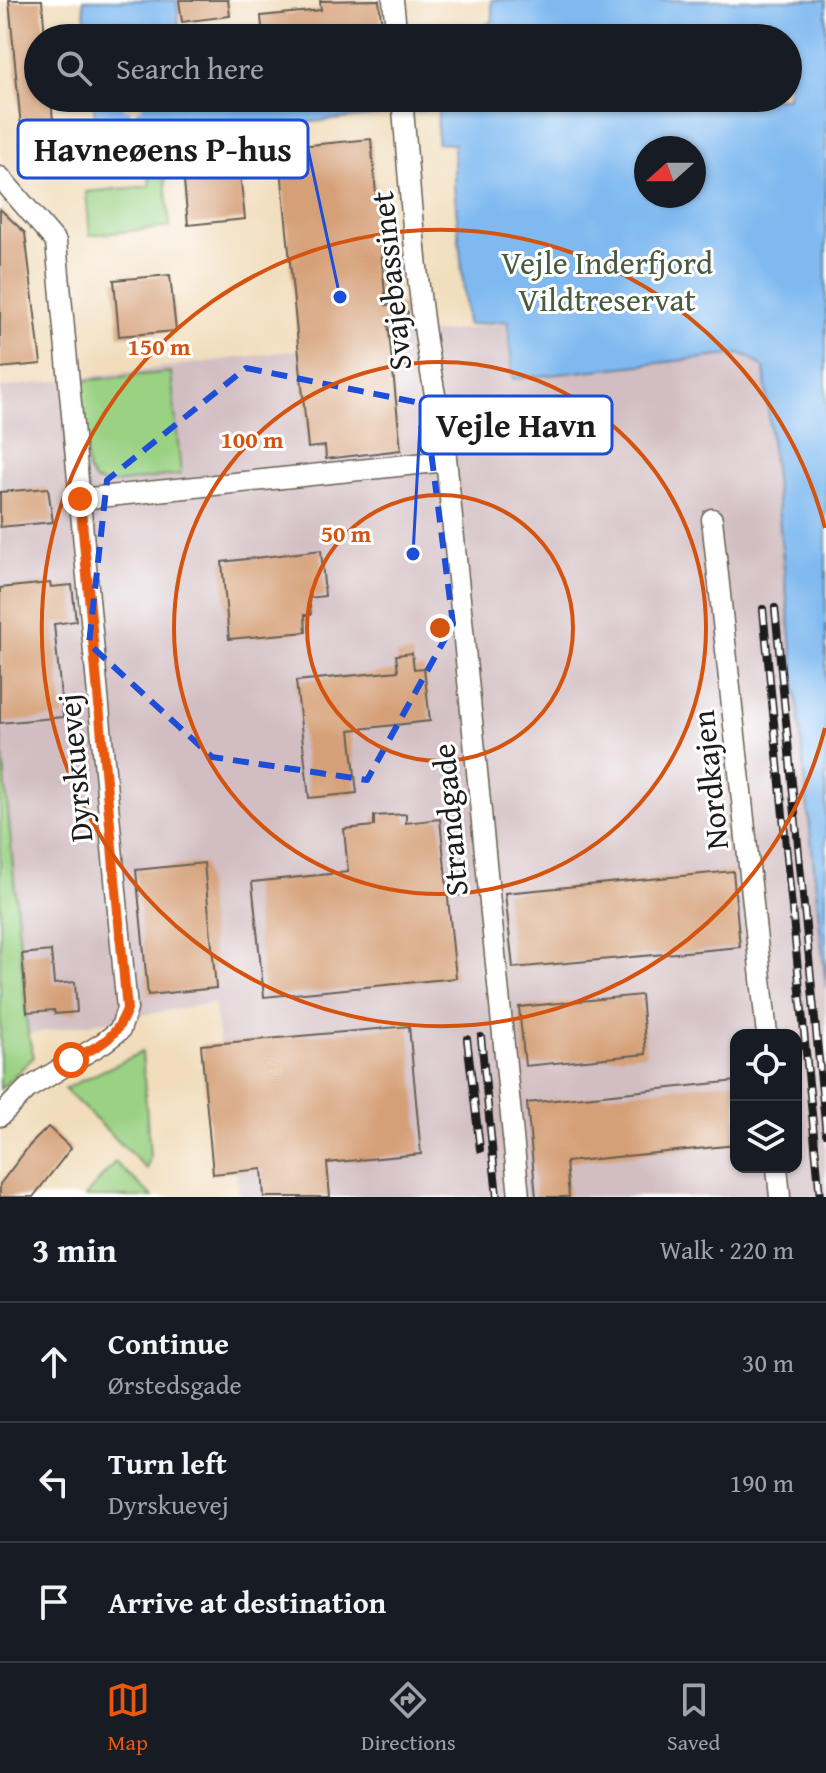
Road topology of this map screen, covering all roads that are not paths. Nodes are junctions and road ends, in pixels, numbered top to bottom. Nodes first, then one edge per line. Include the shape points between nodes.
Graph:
1 (393, 0) edge
2 (396, 24) edge
3 (403, 112) edge
4 (0, 177) edge
5 (444, 437) joint
6 (446, 461) junction
7 (80, 499) junction
8 (712, 519) dead end
9 (766, 1029) edge
10 (0, 1116) edge
11 (778, 1173) edge
12 (519, 1197) edge
13 (780, 1197) edge

1 - 2 street
3 - 5 street, Svajebassinet via 425,328
4 - 7 street, Dyrskuevej via 56,242
5 - 6 street, Strandgade
6 - 7 street
6 - 12 street, Strandgade
7 - 10 street, Dyrskuevej via 127,1009 120,1030 27,1089
8 - 9 street, Nordkajen
11 - 13 street

